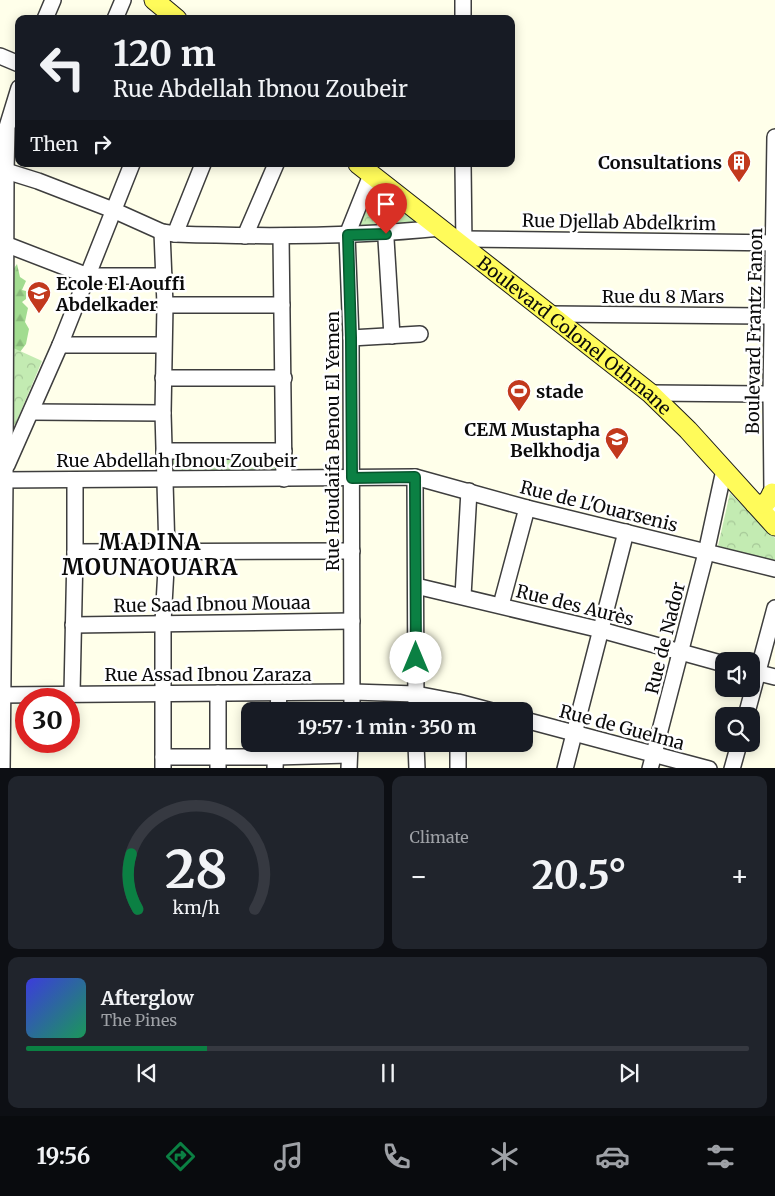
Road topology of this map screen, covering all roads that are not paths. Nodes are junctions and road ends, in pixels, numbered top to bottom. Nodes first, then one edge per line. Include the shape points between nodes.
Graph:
1 (52, 0) edge
2 (123, 0) edge
3 (154, 0) edge
4 (463, 0) edge
5 (46, 15) edge
6 (117, 15) edge
7 (172, 15) edge
8 (463, 15) edge
9 (0, 56) edge
10 (15, 62) edge
11 (15, 104) edge
12 (775, 137) edge
13 (131, 167) edge
14 (201, 167) edge
15 (275, 167) edge
16 (463, 167) edge
17 (365, 169) edge
18 (3, 171) edge
19 (388, 186) junction
20 (113, 210) junction
21 (441, 228) junction
22 (168, 233) junction
23 (386, 234) junction
24 (348, 235) junction
25 (246, 236) junction
26 (281, 236) junction
27 (464, 243) junction
28 (774, 243) edge
29 (2, 244) edge
30 (88, 276) junction
31 (164, 276) junction
32 (165, 305) junction
33 (282, 306) junction
34 (550, 314) junction
35 (774, 316) edge
36 (420, 334) dead end
37 (392, 336) junction
38 (351, 338) junction
39 (60, 345) junction
40 (163, 345) junction
41 (163, 378) junction
42 (284, 378) junction
43 (650, 393) junction
44 (773, 394) edge
45 (31, 412) junction
46 (163, 413) junction
47 (164, 451) junction
48 (284, 451) junction
49 (724, 470) junction
50 (3, 477) edge
51 (415, 477) junction
52 (284, 478) junction
53 (352, 478) junction
54 (75, 480) junction
55 (164, 480) junction
56 (469, 491) junction
57 (772, 493) junction
58 (755, 504) junction
59 (527, 508) junction
60 (775, 526) edge
61 (626, 532) junction
62 (166, 550) junction
63 (352, 551) junction
64 (75, 552) junction
65 (706, 553) junction
66 (775, 569) edge
67 (416, 586) junction
68 (463, 596) junction
69 (501, 605) junction
70 (775, 608) edge
71 (352, 621) junction
72 (163, 622) junction
73 (72, 625) junction
74 (601, 630) junction
75 (681, 652) junction
76 (760, 654) edge
77 (715, 661) edge
78 (760, 673) edge
79 (775, 677) edge
80 (72, 688) edge
81 (353, 692) junction
82 (80, 693) edge
83 (163, 693) junction
84 (218, 693) junction
85 (279, 693) junction
86 (416, 694) junction
87 (1, 695) edge
88 (15, 695) edge
89 (278, 702) edge
90 (352, 702) edge
91 (416, 702) edge
92 (442, 702) edge
93 (533, 722) edge
94 (574, 734) junction
95 (416, 752) edge
96 (458, 752) edge
97 (736, 752) edge
98 (349, 756) edge
99 (275, 757) edge
100 (218, 762) edge
101 (652, 762) edge
102 (163, 763) edge
103 (2, 768) edge
104 (416, 768) edge
105 (458, 768) edge
106 (565, 768) edge
107 (709, 768) edge
108 (732, 768) edge

1 - 5 street
2 - 6 street
3 - 7 main road
4 - 8 street
9 - 10 street
11 - 18 street via 7,127
12 - 28 street, Boulevard Frantz Fanon
13 - 20 street
14 - 22 street
15 - 25 street
16 - 27 street
17 - 19 main road, Boulevard Colonel Othmane
17 - 24 street, Rue Houdaifa Benou El Yemen
18 - 20 street
18 - 29 street
19 - 21 main road, Boulevard Colonel Othmane
19 - 23 street
20 - 22 street
20 - 30 street
21 - 23 street
21 - 27 main road, Boulevard Colonel Othmane
22 - 25 street
22 - 31 street
23 - 24 street
23 - 37 street
24 - 26 street
24 - 38 street, Rue Houdaifa Benou El Yemen
25 - 26 street
26 - 33 street
27 - 28 street, Rue Djellab Abdelkrim
27 - 34 main road, Boulevard Colonel Othmane
28 - 35 street, Boulevard Frantz Fanon
29 - 30 street
29 - 50 street
30 - 31 street
30 - 39 street
31 - 32 street
32 - 33 street
32 - 40 street
33 - 42 street
34 - 35 street, Rue du 8 Mars
34 - 43 main road, Boulevard Colonel Othmane
35 - 44 street, Boulevard Frantz Fanon
36 - 37 street
37 - 38 street
38 - 53 street, Rue Houdaifa Benou El Yemen
39 - 40 street
39 - 45 street
40 - 41 street
41 - 42 street
41 - 46 street
42 - 48 street
43 - 44 street
43 - 49 main road, Boulevard Colonel Othmane
44 - 57 street, Boulevard Frantz Fanon
45 - 46 street
45 - 50 street
46 - 47 street
47 - 48 street
47 - 55 street
48 - 52 street
49 - 58 main road, Boulevard Colonel Othmane
49 - 65 street, Rue de Nador
50 - 54 street, Rue Abdellah Ibnou Zoubeir
50 - 87 street
51 - 53 street, Rue Abdellah Ibnou Zoubeir
51 - 56 street, Rue de L'Ouarsenis
51 - 67 street
52 - 53 street, Rue Abdellah Ibnou Zoubeir
52 - 55 street, Rue Abdellah Ibnou Zoubeir
53 - 63 street, Rue Houdaifa Benou El Yemen
54 - 55 street, Rue Abdellah Ibnou Zoubeir
54 - 64 street
55 - 62 street
56 - 59 street, Rue de L'Ouarsenis
56 - 68 street
57 - 58 main road via 765,504
57 - 60 street, Boulevard Frantz Fanon
58 - 60 main road, Boulevard Colonel Othmane
59 - 61 street, Rue de L'Ouarsenis
59 - 69 street
61 - 65 street, Rue de L'Ouarsenis
61 - 74 street
62 - 63 street
62 - 64 street
62 - 72 street
63 - 71 street, Rue Houdaifa Benou El Yemen
64 - 73 street
65 - 66 street, Rue de L'Ouarsenis
65 - 75 street, Rue de Nador
67 - 68 street, Rue des Aurès
67 - 86 street
68 - 69 street, Rue des Aurès
69 - 74 street, Rue des Aurès
70 - 76 street
71 - 72 street, Rue Saad Ibnou Mouaa
71 - 81 street, Rue Houdaifa Benou El Yemen
72 - 73 street, Rue Saad Ibnou Mouaa
72 - 83 street
73 - 80 street
74 - 75 street, Rue des Aurès
74 - 94 street
75 - 77 street, Rue des Aurès
75 - 101 street, Rue de Nador
78 - 79 street
81 - 85 street, Rue Assad Ibnou Zaraza
81 - 86 street, Rue Assad Ibnou Zaraza
81 - 90 street, Rue Houdaifa Benou El Yemen
82 - 83 street, Rue Assad Ibnou Zaraza
83 - 84 street, Rue Assad Ibnou Zaraza
83 - 102 street
84 - 85 street, Rue Assad Ibnou Zaraza
84 - 100 street
85 - 89 street
86 - 91 street
86 - 92 street
87 - 88 street, Rue Assad Ibnou Zaraza
87 - 103 street
93 - 94 street, Rue de Guelma
94 - 101 street, Rue de Guelma
94 - 106 street
95 - 104 street
96 - 105 street
97 - 108 street
98 - 99 street
99 - 100 street
100 - 102 street
101 - 107 street, Rue de Guelma

